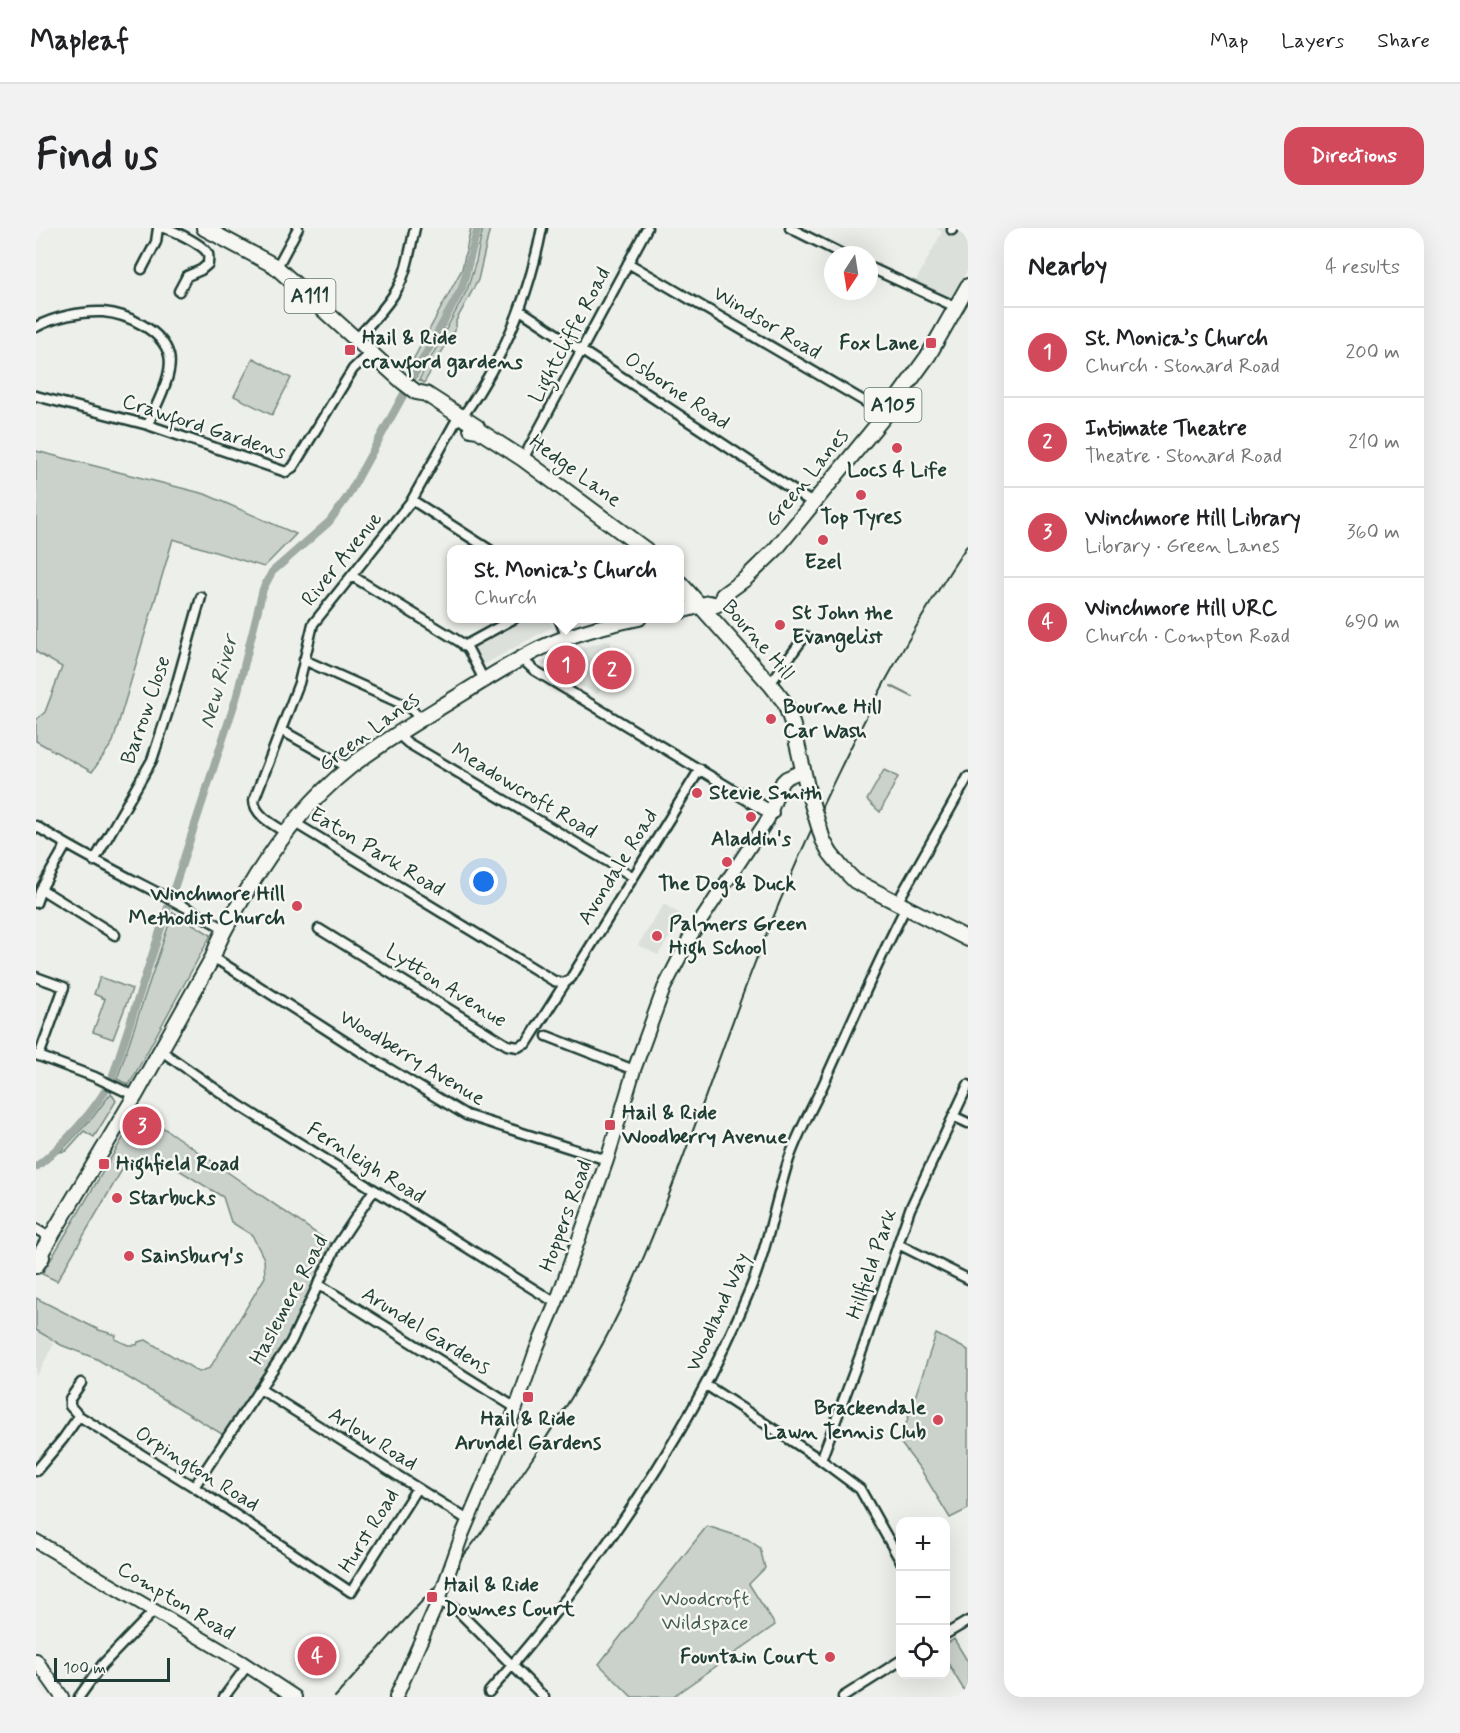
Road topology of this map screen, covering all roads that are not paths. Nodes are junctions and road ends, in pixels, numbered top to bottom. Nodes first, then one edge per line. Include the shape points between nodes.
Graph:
1 (158, 228) edge
2 (163, 228) edge
3 (204, 228) edge
4 (298, 228) edge
5 (415, 228) edge
6 (542, 228) edge
7 (647, 228) edge
8 (790, 228) edge
9 (183, 232) edge
10 (826, 246) edge
11 (628, 263) junction
12 (277, 267) junction
13 (142, 268) dead end
14 (878, 271) edge
15 (968, 286) edge
16 (179, 291) dead end
17 (956, 307) junction
18 (520, 310) junction
19 (36, 327) edge
20 (357, 338) junction
21 (583, 350) junction
22 (371, 352) junction
23 (36, 396) edge
24 (886, 414) junction
25 (459, 419) junction
26 (148, 424) junction
27 (523, 459) junction
28 (412, 500) junction
29 (813, 504) junction
30 (484, 545) edge
31 (641, 545) edge
32 (352, 576) junction
33 (684, 586) edge
34 (201, 597) dead end
35 (705, 604) junction
36 (684, 610) edge
37 (506, 623) edge
38 (561, 623) edge
39 (621, 623) edge
40 (805, 636) dead end
41 (567, 638) junction
42 (464, 646) junction
43 (521, 658) junction
44 (304, 660) junction
45 (484, 680) junction
46 (770, 684) junction
47 (421, 719) junction
48 (281, 730) junction
49 (398, 734) junction
50 (350, 768) junction
51 (804, 770) junction
52 (704, 771) junction
53 (968, 777) edge
54 (740, 794) joint
55 (772, 813) junction
56 (36, 826) edge
57 (290, 828) junction
58 (66, 845) junction
59 (94, 861) junction
60 (632, 876) junction
61 (41, 889) junction
62 (36, 903) edge
63 (902, 905) junction
64 (225, 929) junction
65 (319, 929) dead end
66 (115, 935) dead end
67 (968, 939) edge
68 (213, 957) junction
69 (36, 977) edge
70 (565, 983) junction
71 (547, 1036) dead end
72 (160, 1050) junction
73 (38, 1055) edge
74 (634, 1070) junction
75 (968, 1085) edge
76 (135, 1096) junction
77 (953, 1116) junction
78 (968, 1124) edge
79 (607, 1160) junction
80 (374, 1190) junction
81 (36, 1228) edge
82 (51, 1238) junction
83 (898, 1244) junction
84 (38, 1258) edge
85 (968, 1279) edge
86 (318, 1284) junction
87 (556, 1303) junction
88 (81, 1383) dead end
89 (706, 1385) junction
90 (260, 1389) junction
91 (516, 1408) junction
92 (79, 1416) junction
93 (821, 1460) junction
94 (36, 1471) edge
95 (194, 1487) junction
96 (417, 1488) junction
97 (468, 1520) junction
98 (36, 1541) edge
99 (896, 1553) edge
100 (351, 1592) joint
101 (439, 1599) junction
102 (154, 1611) junction
103 (968, 1621) edge
104 (950, 1631) edge
105 (36, 1660) edge
106 (896, 1664) edge
107 (513, 1665) junction
108 (246, 1666) junction
109 (489, 1692) dead end
110 (62, 1697) edge
111 (79, 1697) edge
112 (224, 1697) edge
113 (295, 1697) edge
114 (396, 1697) edge
115 (544, 1697) edge
116 (843, 1697) edge

1 - 13 street via 156,242
2 - 9 street
3 - 12 main road, Hedge Lane / A111
4 - 12 street
5 - 20 street via 397,289
6 - 18 street, River Avenue
7 - 11 street, Lightcliffe Road
8 - 10 street
9 - 16 street via 209,255 208,264 188,276
11 - 21 street, Lightcliffe Road
11 - 24 street, Windsor Road
12 - 20 main road, Hedge Lane / A111
14 - 17 street
15 - 17 main road, Green Lanes / A105
17 - 24 main road, Green Lanes / A105
18 - 21 street, Osborne Road
18 - 25 street, River Avenue via 492,371
19 - 26 street via 59,318 102,312 119,315 153,332 164,344 170,373
20 - 22 main road, Hedge Lane / A111
21 - 27 street, Lightcliffe Road
21 - 29 street, Osborne Road
22 - 25 main road, Hedge Lane / A111 via 421,401
22 - 26 street, Crawford Gardens via 353,369 293,467 286,472
23 - 26 street, Crawford Gardens
24 - 29 main road, Green Lanes / A105
25 - 27 main road, Hedge Lane / A111
25 - 28 street, River Avenue
27 - 31 main road, Hedge Lane / A111
28 - 30 street
28 - 32 street, River Avenue
29 - 35 main road, Green Lanes / A105 via 764,562 723,595 717,594
32 - 42 street
32 - 44 street, River Avenue via 313,624
33 - 35 main road
34 - 59 street, Barrow Close via 152,760
35 - 36 main road, Green Lanes / A105
35 - 46 main road, Bourne Hill
37 - 42 street
38 - 41 street
39 - 41 main road, Green Lanes
40 - 46 street
41 - 43 main road, Green Lanes
42 - 45 street
43 - 45 main road, Green Lanes
43 - 52 street via 534,670
44 - 47 street via 409,707
44 - 48 street, River Avenue
45 - 47 main road, Green Lanes
46 - 51 main road, Bourne Hill via 785,703
47 - 49 main road, Green Lanes
48 - 50 street
48 - 57 street, River Avenue via 254,805 261,815
49 - 50 main road, Green Lanes
49 - 60 street, Meadowcroft Road
50 - 57 main road, Green Lanes
51 - 55 street, Hoppers Road via 782,782
51 - 63 main road, Bourne Hill, bridge via 830,853 855,881
52 - 54 street
52 - 60 street, Avondale Road
53 - 63 street, Woodland Way
54 - 55 street
55 - 74 street, Hoppers Road via 690,937
56 - 58 street
57 - 64 main road, Green Lanes via 258,872
57 - 70 street, Eaton Park Road via 554,981
58 - 59 street
58 - 61 street
59 - 64 street
60 - 70 street, Avondale Road
61 - 62 street
61 - 66 street
63 - 67 main road, Bourne Hill
63 - 89 street, Woodland Way via 789,1160 762,1259
64 - 68 main road, Green Lanes
65 - 70 street, Lytton Avenue via 512,1047 527,1043
68 - 72 main road, Green Lanes
68 - 79 street, Woodberry Avenue via 466,1115
69 - 73 street via 64,987
71 - 74 street
72 - 76 main road, Green Lanes
72 - 80 street, Fernleigh Road via 240,1106
73 - 76 street
74 - 79 street, Hoppers Road
75 - 77 street, Hillfield Park
76 - 82 main road, Green Lanes
77 - 78 street
77 - 83 street, Hillfield Park
79 - 87 street, Hoppers Road
80 - 86 street, Haslemere Road via 336,1247
80 - 87 street, Fernleigh Road
81 - 82 street
82 - 84 main road, Green Lanes
83 - 85 street
83 - 93 street, Hillfield Park
86 - 90 street, Haslemere Road via 291,1342
86 - 91 street, Arundel Gardens
87 - 91 street, Hoppers Road
88 - 92 street via 70,1400
89 - 93 street
89 - 107 street, Woodland Way via 679,1436 589,1570
90 - 95 street, Haslemere Road
90 - 96 street, Arlow Road
91 - 97 street, Hoppers Road
92 - 94 street
92 - 95 street, Orpington Road
93 - 99 street via 860,1489
95 - 100 street, Orpington Road
96 - 97 street, Arlow Road
96 - 100 street, Hurst Road
97 - 101 street, Hoppers Road, bridge
98 - 102 street, Compton Road
101 - 107 street via 456,1609
101 - 114 street, Hoppers Road
102 - 108 street, Compton Road
102 - 111 street via 102,1665
103 - 104 street
105 - 110 street
106 - 116 street
107 - 109 street, Woodland Way
107 - 115 street
108 - 112 street
108 - 113 street, Compton Road

